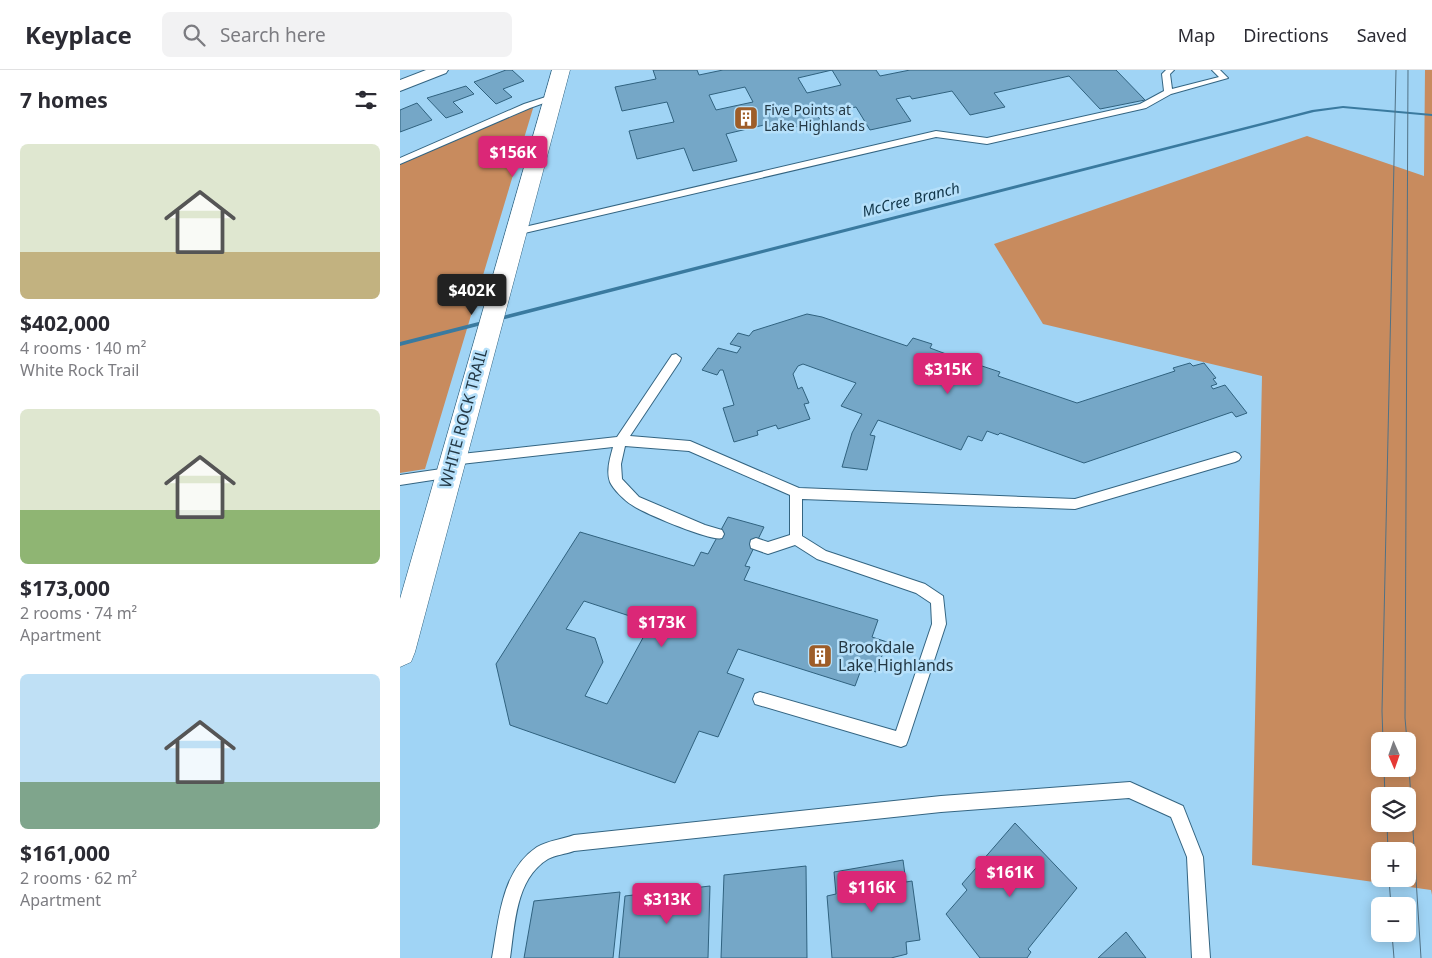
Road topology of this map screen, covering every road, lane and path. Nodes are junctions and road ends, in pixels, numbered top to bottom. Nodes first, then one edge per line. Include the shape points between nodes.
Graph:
1 (440, 70) edge
2 (1170, 70) edge
3 (1216, 70) edge
4 (565, 71) edge
5 (400, 86) edge
6 (1168, 92) junction
7 (555, 96) junction
8 (400, 161) edge
9 (516, 232) junction
10 (676, 358) dead end
11 (620, 442) junction
12 (1235, 457) dead end
13 (450, 467) junction
14 (400, 480) edge
15 (796, 493) junction
16 (718, 534) dead end
17 (796, 538) junction
18 (756, 544) dead end
19 (401, 647) edge
20 (760, 699) dead end
21 (501, 958) edge
22 (1201, 958) edge

1 - 5 street
2 - 6 lane via 1166,74
3 - 6 lane via 1224,78
4 - 7 street, WHITE ROCK TRAIL
6 - 9 lane via 1143,106 987,141 936,134
7 - 8 lane
7 - 9 street, WHITE ROCK TRAIL
9 - 13 street, WHITE ROCK TRAIL
10 - 11 lane
11 - 13 lane
11 - 15 lane via 690,446
11 - 16 lane via 615,464 616,481 635,501
12 - 15 lane via 1075,504
13 - 14 lane
13 - 19 street, WHITE ROCK TRAIL
15 - 17 lane
17 - 18 lane via 768,548
17 - 20 lane via 822,555 920,588 938,600 939,624 901,740
21 - 22 lane via 511,898 523,872 543,853 574,843 941,804 1130,790 1177,812 1195,857

